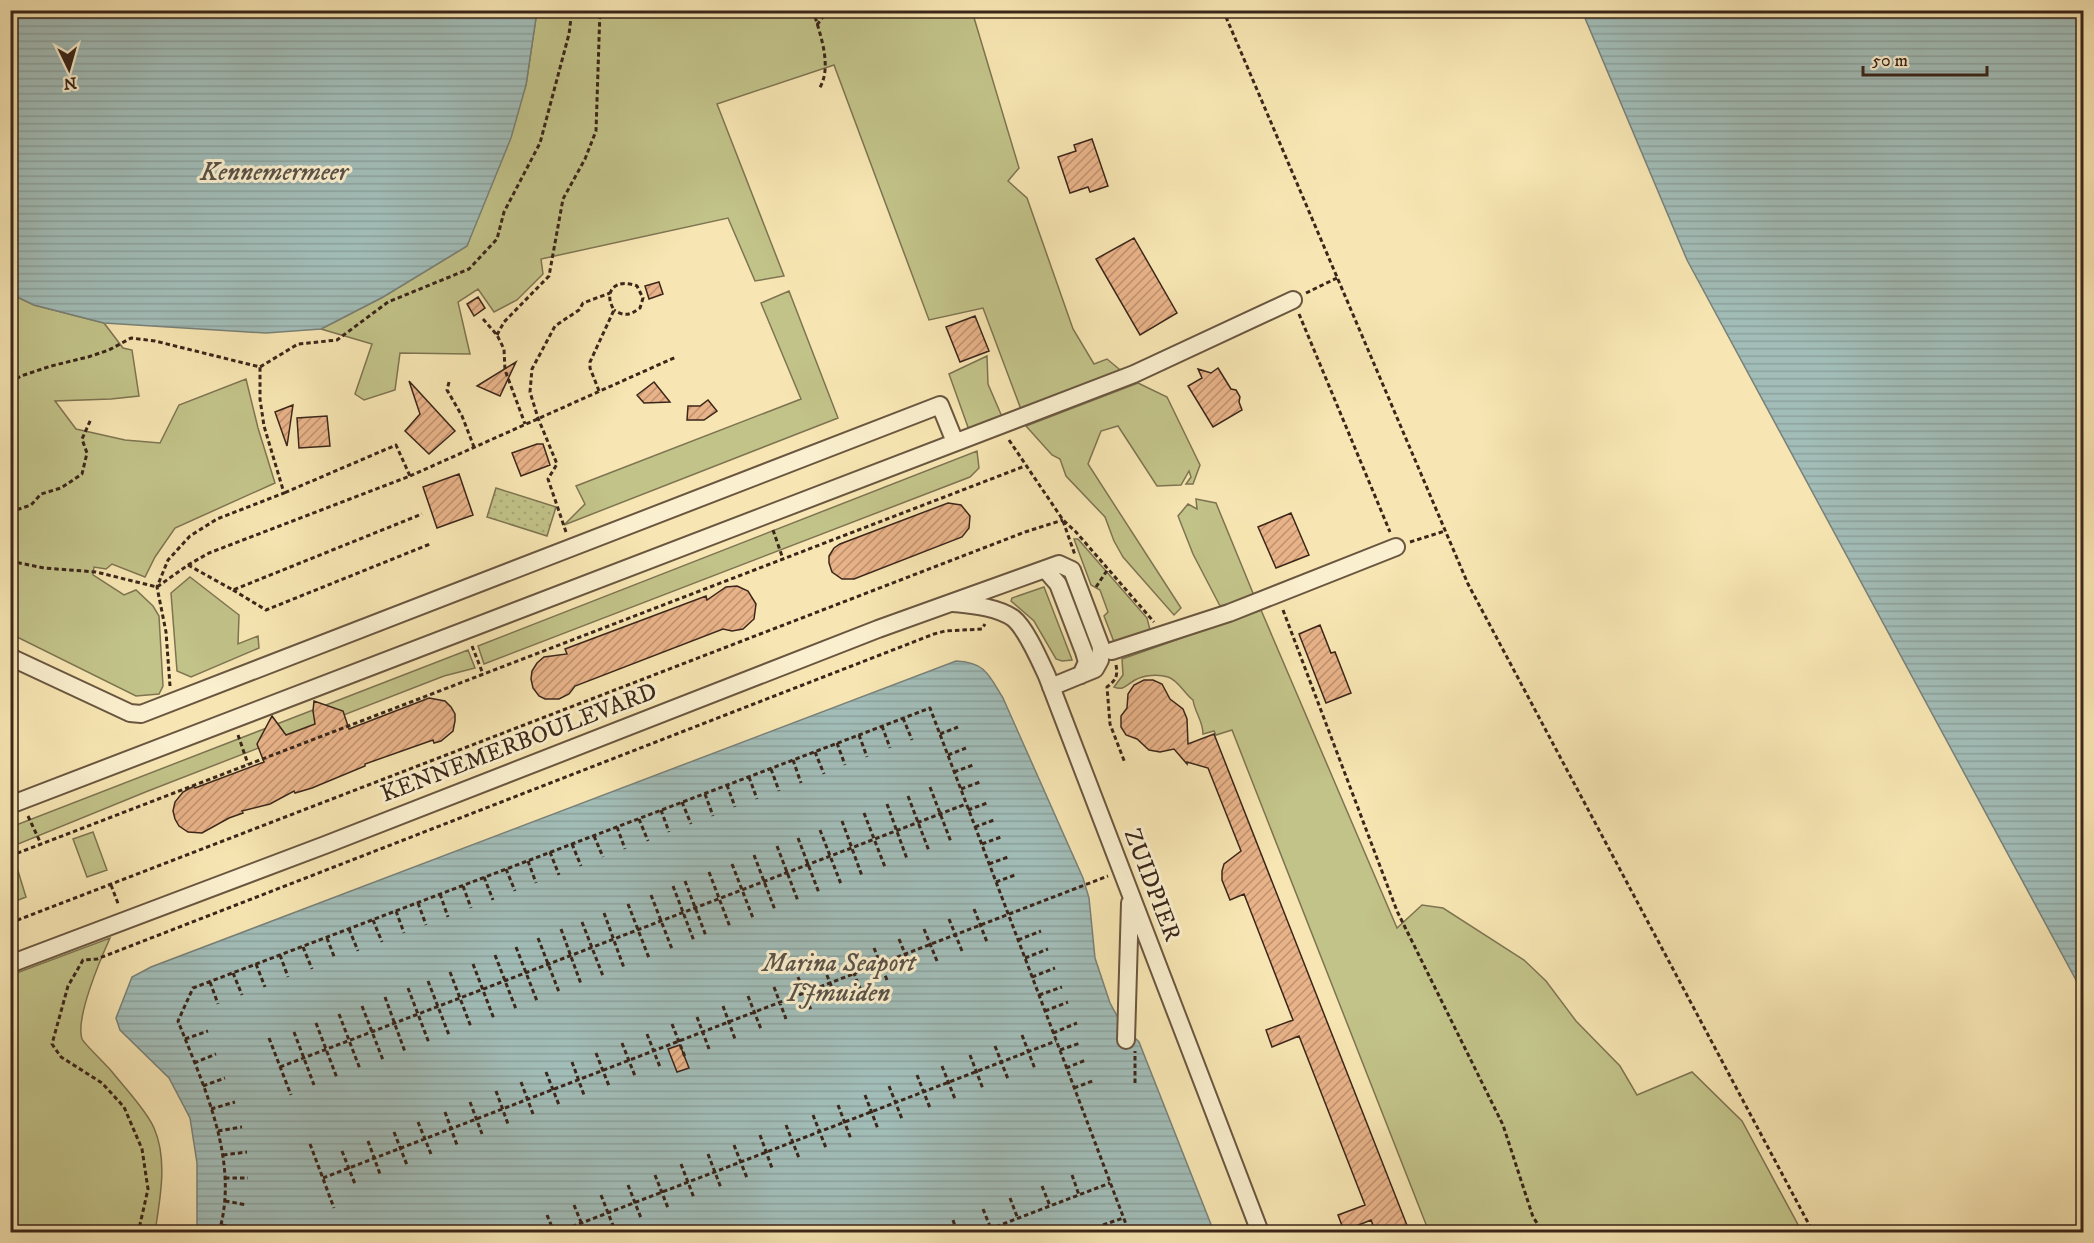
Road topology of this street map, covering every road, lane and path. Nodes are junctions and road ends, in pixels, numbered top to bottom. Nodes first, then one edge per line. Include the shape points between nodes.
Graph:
1 (572, 10) edge
2 (600, 10) edge
3 (813, 10) edge
4 (828, 10) edge
5 (1224, 10) edge
6 (817, 25) junction
7 (819, 89) dead end
8 (1337, 278) junction
9 (610, 293) junction
10 (1293, 300) junction
11 (614, 310) junction
12 (483, 319) dead end
13 (497, 335) junction
14 (676, 357) dead end
15 (260, 367) junction
16 (449, 382) dead end
17 (10, 383) edge
18 (599, 391) junction
19 (538, 418) junction
20 (91, 419) dead end
21 (525, 424) junction
22 (1001, 426) junction
23 (955, 442) junction
24 (474, 447) junction
25 (1025, 466) junction
26 (410, 476) junction
27 (284, 493) junction
28 (10, 512) edge
29 (422, 514) dead end
30 (1063, 520) junction
31 (1445, 531) junction
32 (775, 535) dead end
33 (430, 544) dead end
34 (1396, 547) junction
35 (573, 548) junction
36 (783, 559) junction
37 (10, 561) edge
38 (188, 565) junction
39 (1108, 569) junction
40 (157, 587) junction
41 (233, 590) junction
42 (1277, 594) junction
43 (1091, 596) dead end
44 (952, 602) junction
45 (994, 611) junction
46 (1163, 633) junction
47 (474, 650) dead end
48 (1112, 651) joint
49 (10, 657) edge
50 (483, 674) junction
51 (1051, 687) junction
52 (172, 702) junction
53 (903, 718) junction
54 (882, 726) junction
55 (958, 727) dead end
56 (940, 734) junction
57 (859, 735) junction
58 (239, 737) dead end
59 (912, 740) dead end
60 (837, 743) junction
61 (890, 748) dead end
62 (966, 748) dead end
63 (815, 752) junction
64 (948, 754) junction
65 (867, 757) dead end
66 (793, 760) junction
67 (248, 764) junction
68 (1125, 764) dead end
69 (845, 765) dead end
70 (973, 765) dead end
71 (771, 769) junction
72 (954, 772) junction
73 (824, 774) dead end
74 (749, 777) junction
75 (980, 782) dead end
76 (801, 783) dead end
77 (727, 785) junction
78 (930, 788) dead end
79 (961, 789) junction
80 (779, 791) dead end
81 (705, 794) junction
82 (908, 796) dead end
83 (757, 799) dead end
84 (682, 802) junction
85 (987, 803) dead end
86 (887, 804) dead end
87 (966, 804) junction
88 (10, 805) edge
89 (735, 807) dead end
90 (661, 810) junction
91 (968, 810) junction
92 (864, 813) dead end
93 (940, 814) junction
94 (713, 816) dead end
95 (29, 818) dead end
96 (639, 819) junction
97 (994, 820) dead end
98 (842, 821) dead end
99 (918, 822) junction
100 (691, 824) dead end
101 (617, 827) junction
102 (975, 827) junction
103 (820, 830) dead end
104 (896, 831) junction
105 (669, 832) dead end
106 (594, 836) junction
107 (1000, 837) dead end
108 (798, 838) dead end
109 (874, 839) junction
110 (648, 841) dead end
111 (951, 842) dead end
112 (41, 844) junction
113 (572, 844) junction
114 (982, 844) junction
115 (777, 846) dead end
116 (852, 848) junction
117 (625, 849) dead end
118 (929, 851) dead end
119 (550, 852) junction
120 (754, 855) dead end
121 (10, 856) edge
122 (830, 856) junction
123 (603, 857) dead end
124 (1008, 857) dead end
125 (907, 859) dead end
126 (528, 861) junction
127 (732, 864) dead end
128 (808, 864) junction
129 (989, 864) junction
130 (581, 866) dead end
131 (885, 867) dead end
132 (506, 869) junction
133 (709, 872) dead end
134 (787, 873) junction
135 (559, 874) dead end
136 (1016, 875) dead end
137 (862, 876) dead end
138 (1108, 876) dead end
139 (484, 878) junction
140 (685, 881) dead end
141 (764, 881) junction
142 (996, 882) junction
143 (536, 883) dead end
144 (841, 884) dead end
145 (111, 885) junction
146 (463, 886) junction
147 (673, 886) dead end
148 (742, 890) junction
149 (515, 891) dead end
150 (819, 893) dead end
151 (1130, 893) junction
152 (440, 894) junction
153 (651, 895) dead end
154 (719, 898) junction
155 (493, 900) dead end
156 (798, 901) dead end
157 (418, 903) junction
158 (628, 903) dead end
159 (119, 906) dead end
160 (471, 908) dead end
161 (695, 908) junction
162 (974, 909) dead end
163 (775, 910) dead end
164 (396, 911) junction
165 (604, 913) dead end
166 (683, 913) junction
167 (1008, 914) junction
168 (448, 917) dead end
169 (753, 918) dead end
170 (949, 919) dead end
171 (373, 920) junction
172 (661, 921) junction
173 (582, 922) dead end
174 (10, 923) edge
175 (426, 925) dead end
176 (980, 925) junction
177 (730, 927) dead end
178 (349, 929) junction
179 (561, 929) dead end
180 (924, 929) dead end
181 (638, 930) junction
182 (1041, 931) dead end
183 (404, 933) dead end
184 (955, 934) junction
185 (706, 936) dead end
186 (327, 938) junction
187 (538, 938) dead end
188 (614, 939) junction
189 (899, 939) dead end
190 (1018, 940) junction
191 (694, 941) dead end
192 (382, 942) dead end
193 (987, 942) dead end
194 (930, 944) junction
195 (303, 947) junction
196 (516, 947) dead end
197 (108, 948) dead end
198 (593, 948) junction
199 (874, 948) dead end
200 (672, 949) dead end
201 (1048, 949) dead end
202 (358, 951) dead end
203 (962, 951) dead end
204 (110, 953) junction
205 (905, 954) junction
206 (280, 955) junction
207 (495, 955) dead end
208 (571, 956) junction
209 (649, 958) dead end
210 (848, 958) dead end
211 (1025, 958) junction
212 (335, 959) dead end
213 (937, 961) dead end
214 (880, 963) junction
215 (10, 964) edge
216 (256, 964) junction
217 (473, 964) dead end
218 (549, 964) junction
219 (624, 968) dead end
220 (824, 968) dead end
221 (1054, 968) dead end
222 (312, 969) dead end
223 (912, 971) dead end
224 (450, 972) dead end
225 (233, 973) junction
226 (526, 973) junction
227 (854, 973) junction
228 (603, 976) dead end
229 (288, 977) dead end
230 (798, 977) dead end
231 (1032, 977) junction
232 (428, 981) dead end
233 (505, 981) junction
234 (887, 981) dead end
235 (210, 982) junction
236 (830, 983) junction
237 (582, 984) dead end
238 (265, 987) dead end
239 (774, 987) dead end
240 (1062, 987) dead end
241 (408, 988) dead end
242 (483, 989) junction
243 (861, 990) dead end
244 (559, 992) dead end
245 (804, 993) junction
246 (242, 995) dead end
247 (1039, 995) junction
248 (748, 996) dead end
249 (385, 997) dead end
250 (460, 998) junction
251 (837, 1000) dead end
252 (537, 1001) dead end
253 (780, 1002) junction
254 (1068, 1002) dead end
255 (218, 1004) dead end
256 (362, 1006) dead end
257 (723, 1006) dead end
258 (438, 1007) junction
259 (516, 1009) dead end
260 (811, 1010) dead end
261 (1045, 1011) junction
262 (754, 1012) junction
263 (339, 1014) dead end
264 (418, 1015) junction
265 (697, 1017) dead end
266 (494, 1018) dead end
267 (786, 1019) dead end
268 (729, 1022) junction
269 (316, 1023) dead end
270 (1077, 1023) dead end
271 (395, 1024) junction
272 (672, 1024) dead end
273 (471, 1027) dead end
274 (761, 1029) dead end
275 (207, 1031) dead end
276 (294, 1032) dead end
277 (372, 1032) junction
278 (702, 1032) junction
279 (1053, 1033) junction
280 (647, 1034) dead end
281 (449, 1035) dead end
282 (1022, 1035) dead end
283 (269, 1038) dead end
284 (185, 1039) junction
285 (735, 1039) dead end
286 (1126, 1040) dead end
287 (350, 1041) junction
288 (679, 1041) junction
289 (1056, 1041) junction
290 (429, 1043) dead end
291 (622, 1043) dead end
292 (1080, 1043) dead end
293 (994, 1046) dead end
294 (709, 1049) dead end
295 (326, 1050) junction
296 (1060, 1050) junction
297 (653, 1051) junction
298 (405, 1052) dead end
299 (1028, 1052) junction
300 (596, 1053) dead end
301 (216, 1054) dead end
302 (970, 1055) dead end
303 (685, 1057) dead end
304 (304, 1058) junction
305 (383, 1060) dead end
306 (629, 1060) junction
307 (1086, 1060) dead end
308 (194, 1062) junction
309 (572, 1062) dead end
310 (1001, 1062) junction
311 (942, 1066) dead end
312 (280, 1067) junction
313 (660, 1067) dead end
314 (1066, 1068) junction
315 (360, 1069) dead end
316 (1035, 1069) dead end
317 (603, 1070) junction
318 (976, 1071) junction
319 (546, 1072) dead end
320 (917, 1075) dead end
321 (635, 1076) dead end
322 (225, 1078) dead end
323 (337, 1078) dead end
324 (1008, 1079) dead end
325 (578, 1080) junction
326 (1095, 1080) dead end
327 (520, 1082) dead end
328 (949, 1082) junction
329 (314, 1085) dead end
330 (203, 1086) junction
331 (609, 1086) dead end
332 (889, 1086) dead end
333 (1074, 1088) junction
334 (553, 1089) junction
335 (983, 1089) dead end
336 (496, 1091) dead end
337 (923, 1092) junction
338 (291, 1095) dead end
339 (584, 1095) dead end
340 (865, 1095) dead end
341 (528, 1099) junction
342 (955, 1099) dead end
343 (235, 1102) dead end
344 (470, 1102) dead end
345 (896, 1102) junction
346 (559, 1105) dead end
347 (838, 1105) dead end
348 (930, 1108) dead end
349 (211, 1109) junction
350 (502, 1109) junction
351 (445, 1112) dead end
352 (871, 1112) junction
353 (533, 1114) dead end
354 (813, 1115) dead end
355 (477, 1119) junction
356 (902, 1119) dead end
357 (418, 1122) dead end
358 (844, 1122) junction
359 (508, 1124) dead end
360 (786, 1125) dead end
361 (242, 1127) dead end
362 (451, 1129) junction
363 (878, 1129) dead end
364 (219, 1131) junction
365 (394, 1132) dead end
366 (819, 1132) junction
367 (482, 1134) dead end
368 (759, 1135) dead end
369 (851, 1138) dead end
370 (425, 1139) junction
371 (368, 1141) dead end
372 (792, 1142) junction
373 (310, 1144) dead end
374 (457, 1145) dead end
375 (734, 1145) dead end
376 (400, 1148) junction
377 (826, 1148) dead end
378 (342, 1151) dead end
379 (247, 1152) dead end
380 (766, 1152) junction
381 (431, 1154) dead end
382 (708, 1154) dead end
383 (223, 1155) junction
384 (374, 1158) junction
385 (799, 1158) dead end
386 (740, 1162) junction
387 (681, 1164) dead end
388 (407, 1165) dead end
389 (349, 1168) junction
390 (772, 1168) dead end
391 (715, 1172) junction
392 (380, 1174) dead end
393 (655, 1174) dead end
394 (1072, 1175) dead end
395 (225, 1178) junction
396 (248, 1178) dead end
397 (323, 1178) junction
398 (747, 1178) dead end
399 (688, 1182) junction
400 (1110, 1183) junction
401 (355, 1184) dead end
402 (628, 1185) dead end
403 (1042, 1186) dead end
404 (721, 1188) dead end
405 (662, 1192) junction
406 (602, 1195) dead end
407 (1079, 1195) junction
408 (694, 1198) dead end
409 (1010, 1198) dead end
410 (225, 1201) junction
411 (635, 1203) junction
412 (248, 1205) dead end
413 (574, 1205) dead end
414 (1050, 1206) junction
415 (334, 1208) dead end
416 (668, 1208) dead end
417 (983, 1209) dead end
418 (609, 1213) junction
419 (548, 1215) dead end
420 (641, 1218) dead end
421 (1018, 1218) junction
422 (1123, 1218) junction
423 (953, 1220) dead end
424 (581, 1223) junction
425 (222, 1225) junction
426 (1104, 1225) dead end
427 (521, 1226) dead end
428 (614, 1228) dead end
429 (991, 1229) junction
430 (244, 1230) dead end
431 (135, 1233) edge
432 (219, 1233) edge
433 (523, 1233) edge
434 (556, 1233) edge
435 (585, 1233) edge
436 (957, 1233) edge
437 (982, 1233) edge
438 (1129, 1233) edge
439 (1260, 1233) edge
440 (1543, 1233) edge
441 (1812, 1233) edge

1 - 15 path via 540,143 504,212 497,239 469,269 388,302 337,340 298,344
2 - 13 path via 596,130 563,199 549,276 504,322
3 - 6 path
4 - 6 path
5 - 8 path
6 - 7 path via 826,69
8 - 10 path
8 - 31 path
9 - 11 path
9 - 11 path via 626,281 637,286 643,298 640,308 630,315
9 - 19 path via 583,303 555,326 532,369 530,392
10 - 22 street via 1134,374
10 - 34 path
11 - 18 path via 590,362
12 - 13 path
13 - 21 path
14 - 18 path
15 - 17 path via 130,338 109,350 51,366
15 - 27 path via 264,426
16 - 24 path via 447,390
18 - 19 path
19 - 21 path
19 - 35 path via 557,464 548,479
20 - 28 path via 82,440 87,453 82,474 61,488 41,494 31,505
21 - 24 path
22 - 23 street
22 - 25 path
23 - 35 street via 940,405
23 - 88 street
24 - 26 path
25 - 30 path
25 - 36 path
26 - 27 path via 396,445
26 - 38 path via 209,553
27 - 40 path via 217,519 190,536 168,560
29 - 41 path
30 - 39 path
30 - 145 path via 1025,531
31 - 34 path
31 - 441 path via 1468,584
32 - 36 path
33 - 41 path via 266,610
34 - 42 street
35 - 52 street
36 - 50 path
37 - 40 path via 96,572
38 - 40 path
38 - 41 path
39 - 43 path
39 - 46 path
40 - 52 path via 166,632
42 - 46 street
42 - 440 path via 1397,911 1503,1125 1533,1217
44 - 45 street, ZUIDPIER
44 - 51 street, KENNEMERBOULEVARD via 1059,564 1072,570 1101,647 1100,660 1095,669
44 - 215 street, KENNEMERBOULEVARD
45 - 51 street, ZUIDPIER via 1014,619 1032,644
45 - 204 path via 982,629 934,634
46 - 48 street
47 - 50 path
48 - 68 path via 1117,676 1107,687 1110,724
49 - 52 street via 130,713 141,714
50 - 67 path
51 - 151 street, ZUIDPIER
53 - 54 path
53 - 56 path via 930,708
53 - 59 path
54 - 57 path
54 - 61 path
55 - 56 path
56 - 64 path
57 - 60 path
57 - 65 path
58 - 67 path
60 - 63 path
60 - 69 path
62 - 64 path
63 - 66 path
63 - 73 path
64 - 72 path
66 - 71 path
66 - 76 path
67 - 112 path
70 - 72 path
71 - 74 path
71 - 80 path
72 - 79 path
74 - 77 path
74 - 83 path
75 - 79 path
77 - 81 path
77 - 89 path
78 - 93 path
79 - 87 path
81 - 84 path
81 - 94 path
82 - 99 path
84 - 90 path
84 - 100 path
85 - 91 path
86 - 104 path
87 - 91 path
87 - 93 path
90 - 96 path
90 - 105 path
91 - 102 path
92 - 109 path
93 - 99 path
93 - 111 path
95 - 112 path
96 - 101 path
96 - 110 path
97 - 102 path
98 - 116 path
99 - 104 path
99 - 118 path
101 - 106 path
101 - 117 path
102 - 114 path
103 - 122 path
104 - 109 path
104 - 125 path
106 - 113 path
106 - 123 path
107 - 114 path
108 - 128 path
109 - 116 path
109 - 131 path
112 - 121 path
113 - 119 path
113 - 130 path
114 - 129 path
115 - 134 path
116 - 122 path
116 - 137 path
119 - 126 path
119 - 135 path
120 - 141 path
122 - 128 path
122 - 144 path
124 - 129 path
126 - 132 path
126 - 143 path
127 - 148 path
128 - 134 path
128 - 150 path
129 - 142 path
132 - 139 path
132 - 149 path
133 - 154 path
134 - 141 path
134 - 156 path
136 - 142 path
138 - 167 path
139 - 146 path
139 - 155 path
140 - 161 path
141 - 148 path
141 - 163 path
142 - 167 path
145 - 159 path
145 - 174 path
146 - 152 path
146 - 160 path
147 - 166 path
148 - 154 path
148 - 169 path
151 - 286 street
151 - 439 street, ZUIDPIER
152 - 157 path
152 - 168 path
153 - 172 path
154 - 161 path
154 - 177 path
157 - 164 path
157 - 175 path
158 - 181 path
161 - 166 path
161 - 185 path
162 - 176 path
164 - 171 path
164 - 183 path
165 - 188 path
166 - 172 path
166 - 191 path
167 - 176 path
167 - 190 path
170 - 184 path
171 - 178 path
171 - 192 path
172 - 181 path
172 - 200 path
173 - 198 path
176 - 184 path
176 - 193 path
178 - 186 path
178 - 202 path
179 - 208 path
180 - 194 path
181 - 188 path
181 - 209 path
182 - 190 path
184 - 194 path
184 - 203 path
186 - 195 path
186 - 212 path
187 - 218 path
188 - 198 path
188 - 219 path
189 - 205 path
190 - 211 path
194 - 205 path
194 - 213 path
195 - 206 path
195 - 222 path
196 - 226 path
197 - 204 path
198 - 208 path
198 - 228 path
199 - 214 path
201 - 211 path
204 - 431 path via 83,960 68,986 52,1044 61,1057 102,1083 124,1107 142,1149 148,1189
205 - 214 path
205 - 223 path
206 - 216 path
206 - 229 path
207 - 233 path
208 - 218 path
208 - 237 path
210 - 227 path
211 - 231 path
214 - 227 path
214 - 234 path
216 - 225 path
216 - 238 path
217 - 242 path
218 - 226 path
218 - 244 path
220 - 236 path
221 - 231 path
224 - 250 path
225 - 235 path
225 - 246 path
226 - 233 path
226 - 252 path
227 - 236 path
227 - 243 path
230 - 245 path
231 - 247 path
232 - 258 path
233 - 242 path
233 - 259 path
235 - 255 path
235 - 284 path via 193,988 178,1021
236 - 245 path
236 - 251 path
239 - 253 path
240 - 247 path
241 - 264 path
242 - 250 path
242 - 266 path
245 - 253 path
245 - 260 path
247 - 261 path
248 - 262 path
249 - 271 path
250 - 258 path
250 - 273 path
253 - 262 path
253 - 267 path
254 - 261 path
256 - 277 path
257 - 268 path
258 - 264 path
258 - 281 path
261 - 279 path
262 - 268 path
262 - 274 path
263 - 287 path
264 - 271 path
264 - 290 path
265 - 278 path
268 - 278 path
268 - 285 path
269 - 295 path
270 - 279 path
271 - 277 path
271 - 298 path
272 - 288 path
275 - 284 path
276 - 304 path
277 - 287 path
277 - 305 path
278 - 288 path
278 - 294 path
279 - 289 path
280 - 297 path
282 - 299 path
283 - 312 path
284 - 308 path
287 - 295 path
287 - 315 path
288 - 297 path
288 - 303 path
289 - 296 path
289 - 299 path
291 - 306 path
292 - 296 path
293 - 310 path
295 - 304 path
295 - 323 path
296 - 314 path
297 - 306 path
297 - 313 path
299 - 310 path
299 - 316 path
300 - 317 path
301 - 308 path
302 - 318 path
304 - 312 path
304 - 329 path
306 - 317 path
306 - 321 path
307 - 314 path
308 - 330 path
309 - 325 path
310 - 318 path
310 - 324 path
311 - 328 path
312 - 338 path
314 - 333 path
317 - 325 path
317 - 331 path
318 - 328 path
318 - 335 path
319 - 334 path
320 - 337 path
322 - 330 path
325 - 334 path
325 - 339 path
326 - 333 path
327 - 341 path
328 - 337 path
328 - 342 path
330 - 349 path
332 - 345 path
333 - 400 path
334 - 341 path
334 - 346 path
336 - 350 path
337 - 345 path
337 - 348 path
340 - 352 path
341 - 350 path
341 - 353 path
343 - 349 path
344 - 355 path
345 - 352 path
345 - 356 path
347 - 358 path
349 - 364 path
350 - 355 path
350 - 359 path
351 - 362 path
352 - 358 path
352 - 363 path
354 - 366 path
355 - 362 path
355 - 367 path
357 - 370 path
358 - 366 path
358 - 369 path
360 - 372 path
361 - 364 path
362 - 370 path
362 - 374 path
364 - 383 path
365 - 376 path
366 - 372 path
366 - 377 path
368 - 380 path
370 - 376 path
370 - 381 path
371 - 384 path
372 - 380 path
372 - 385 path
373 - 397 path
375 - 386 path
376 - 384 path
376 - 388 path
378 - 389 path
379 - 383 path
380 - 386 path
380 - 390 path
382 - 391 path
383 - 395 path
384 - 389 path
384 - 392 path
386 - 391 path
386 - 398 path
387 - 399 path
389 - 397 path
389 - 401 path
391 - 399 path
391 - 404 path
393 - 405 path
394 - 407 path
395 - 396 path
395 - 410 path
397 - 415 path
399 - 405 path
399 - 408 path
400 - 407 path
400 - 422 path
402 - 411 path
403 - 414 path
405 - 411 path
405 - 416 path
406 - 418 path
407 - 414 path
409 - 421 path
410 - 412 path
410 - 425 path
411 - 418 path
411 - 420 path
413 - 424 path
414 - 421 path
417 - 429 path
418 - 424 path
418 - 428 path
419 - 434 path
421 - 429 path
422 - 426 path
422 - 438 path
423 - 436 path
424 - 434 path
424 - 435 path
425 - 430 path
425 - 432 path
427 - 433 path
429 - 437 path

